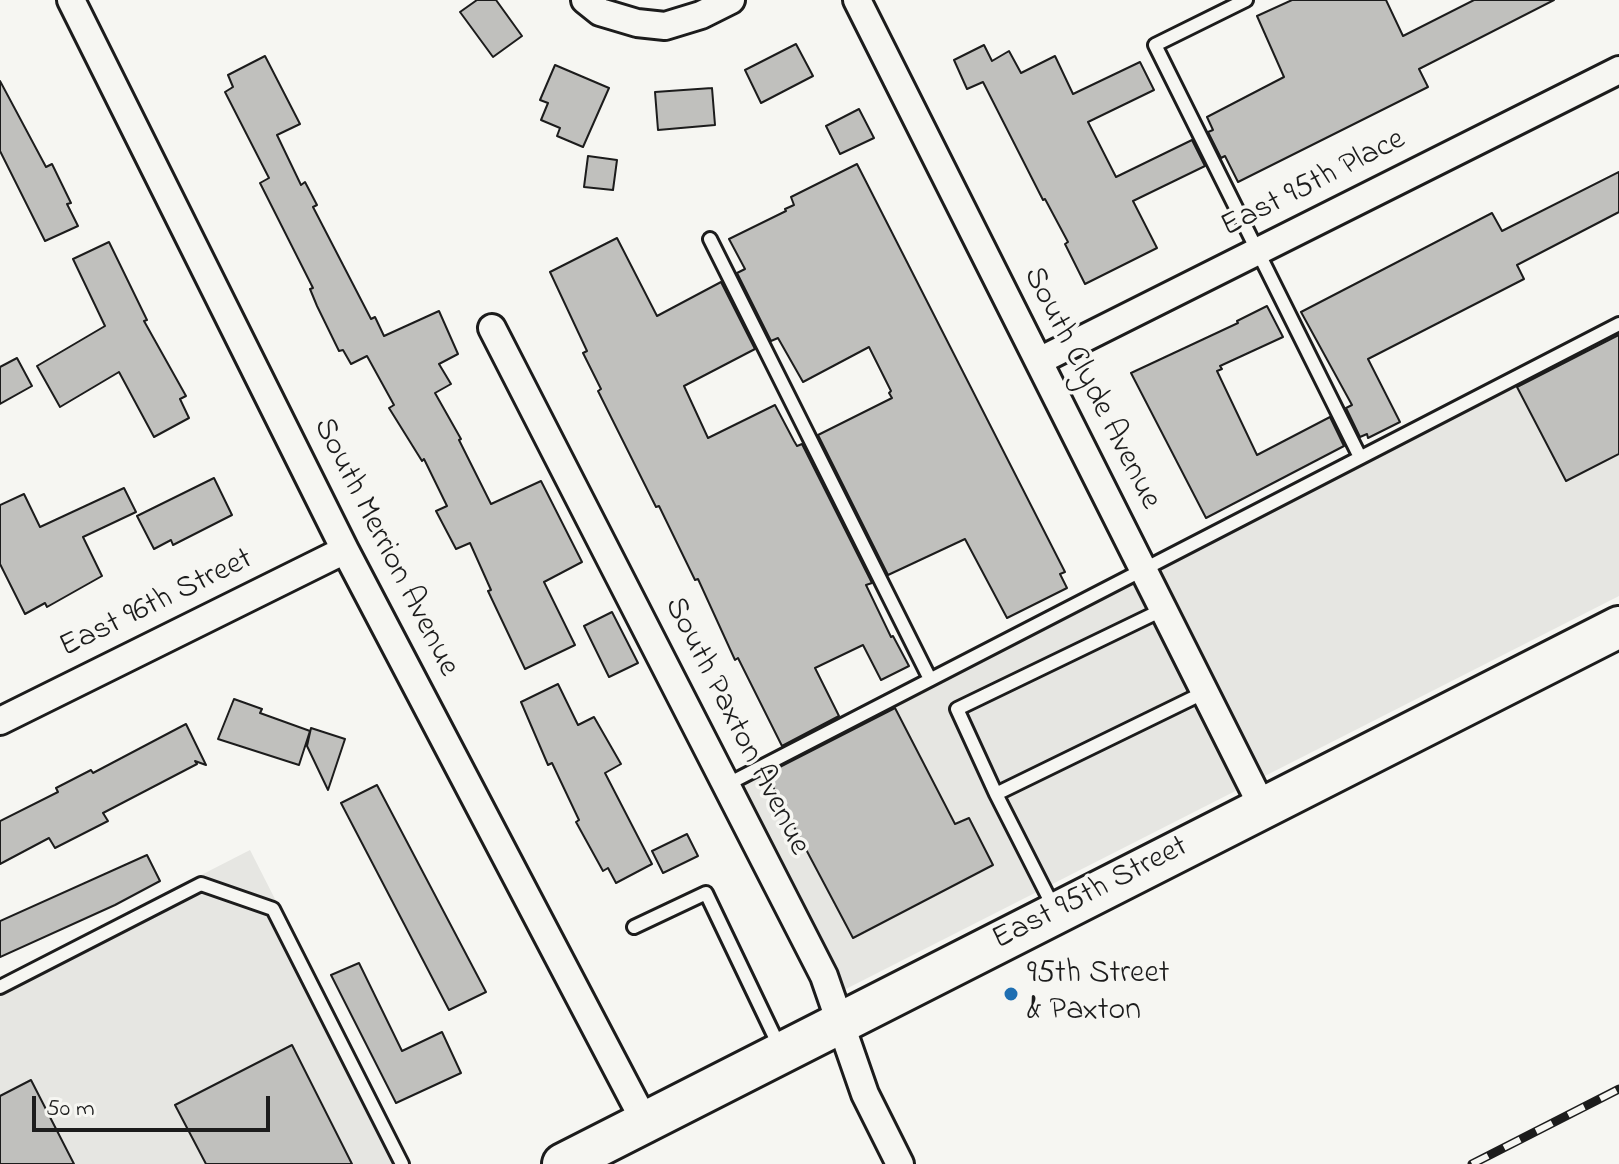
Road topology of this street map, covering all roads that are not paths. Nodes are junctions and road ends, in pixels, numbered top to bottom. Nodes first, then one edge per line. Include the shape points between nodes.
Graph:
1 (71, 0) edge
2 (731, 0) edge
3 (857, 0) edge
4 (1246, 0) edge
5 (593, 6) edge
6 (1619, 70) edge
7 (710, 239) dead end
8 (1257, 252) junction
9 (1619, 324) edge
10 (492, 328) dead end
11 (1039, 361) junction
12 (1360, 457) junction
13 (345, 550) junction
14 (1142, 568) junction
15 (1164, 609) junction
16 (1619, 627) edge
17 (930, 679) junction
18 (1205, 692) junction
19 (0, 721) edge
20 (726, 785) junction
21 (996, 794) junction
22 (1263, 808) junction
23 (1057, 913) junction
24 (634, 927) dead end
25 (0, 987) edge
26 (841, 1023) junction
27 (782, 1053) junction
28 (645, 1122) junction
29 (402, 1164) edge
30 (563, 1164) edge
31 (900, 1164) edge

1 - 13 street, South Merrion Avenue
2 - 5 street via 665,26 637,23
3 - 11 street, South Clyde Avenue
4 - 8 lane via 1155,45
6 - 8 street, East 95th Place
7 - 17 lane
8 - 11 street, East 95th Place
8 - 12 lane
9 - 12 lane
10 - 20 street, South Paxton Avenue
11 - 14 street, South Clyde Avenue
12 - 14 lane
13 - 19 street, East 96th Street
13 - 28 street, South Merrion Avenue
14 - 15 street, South Clyde Avenue
14 - 17 lane
15 - 18 street, South Clyde Avenue
15 - 21 lane via 957,709
16 - 22 main road, East 95th Street
17 - 20 lane
18 - 21 lane
18 - 22 street, South Clyde Avenue
20 - 26 street, South Paxton Avenue via 824,976
21 - 23 lane
22 - 23 main road, East 95th Street
23 - 26 main road, East 95th Street
24 - 27 lane via 706,893
25 - 29 lane via 201,884 273,909
26 - 27 main road, East 95th Street
26 - 31 street, South Paxton Avenue via 865,1094
27 - 28 main road, East 95th Street
28 - 30 main road, East 95th Street

